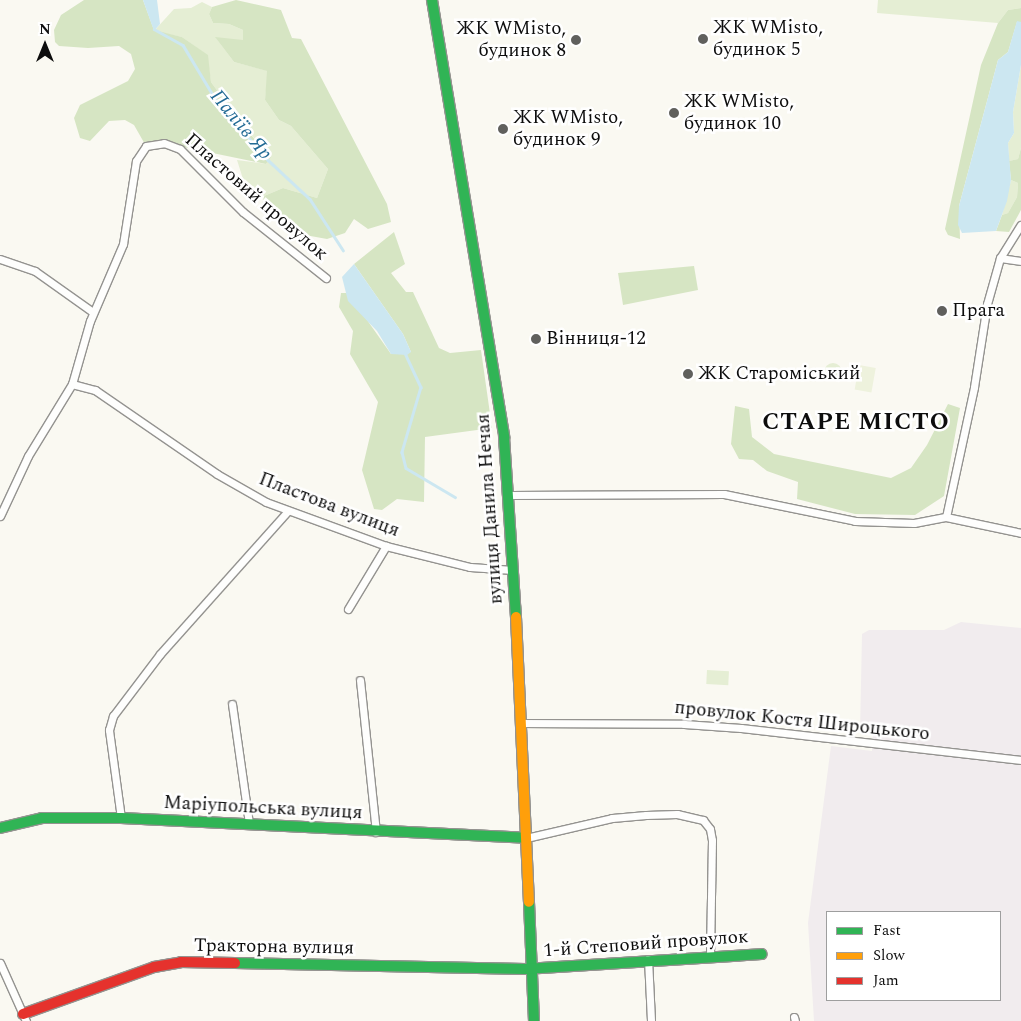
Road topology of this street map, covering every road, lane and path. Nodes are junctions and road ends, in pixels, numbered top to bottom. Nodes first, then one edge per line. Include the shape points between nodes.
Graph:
1 (432, 0) edge
2 (1021, 225) edge
3 (1000, 258) junction
4 (0, 259) edge
5 (1021, 260) edge
6 (326, 278) dead end
7 (94, 312) junction
8 (72, 384) junction
9 (510, 495) junction
10 (288, 511) junction
11 (0, 516) edge
12 (946, 518) junction
13 (1021, 533) edge
14 (386, 546) junction
15 (513, 570) junction
16 (348, 609) dead end
17 (360, 680) dead end
18 (232, 704) dead end
19 (520, 723) junction
20 (1021, 760) edge
21 (121, 818) junction
22 (249, 824) junction
23 (0, 828) edge
24 (376, 832) junction
25 (526, 838) junction
26 (762, 954) dead end
27 (710, 956) junction
28 (648, 960) junction
29 (0, 963) edge
30 (532, 969) junction
31 (24, 1018) edge
32 (534, 1021) edge
33 (651, 1021) edge

1 - 9 main road, вулиця Данила Нечая via 500,407
2 - 3 street
3 - 5 street
3 - 12 street via 981,331 974,387
4 - 7 street via 35,271
6 - 7 street, Пластовий провулок via 243,212 185,153 171,144 158,143 142,150 136,161 123,244
7 - 8 street, Пластовий провулок
8 - 10 street, Пластова вулиця via 95,390 217,474
8 - 11 street, Пластовий провулок via 28,456
9 - 12 street via 702,493 745,496 854,521 914,523
9 - 15 main road, вулиця Данила Нечая
10 - 14 street, Пластова вулиця
10 - 21 street via 160,654 113,716 109,730
12 - 13 street
14 - 15 street, Пластова вулиця via 470,567
14 - 16 street
15 - 19 main road, вулиця Данила Нечая
17 - 24 street
18 - 22 street
19 - 20 street, провулок Костя Широцького via 740,728
19 - 25 main road, вулиця Данила Нечая
21 - 22 main road, Маріупольська вулиця
21 - 23 main road, Маріупольська вулиця via 42,818
22 - 24 main road, Маріупольська вулиця
24 - 25 main road, Маріупольська вулиця
25 - 27 street via 612,818 646,814 677,814 702,820 710,829 712,840
25 - 30 main road, вулиця Данила Нечая
26 - 27 main road, 1-й Степовий провулок
27 - 28 main road, 1-й Степовий провулок
28 - 30 main road, 1-й Степовий провулок
28 - 33 street
29 - 31 street
30 - 31 main road, Тракторна вулиця via 181,962 154,967
30 - 32 main road, вулиця Данила Нечая

